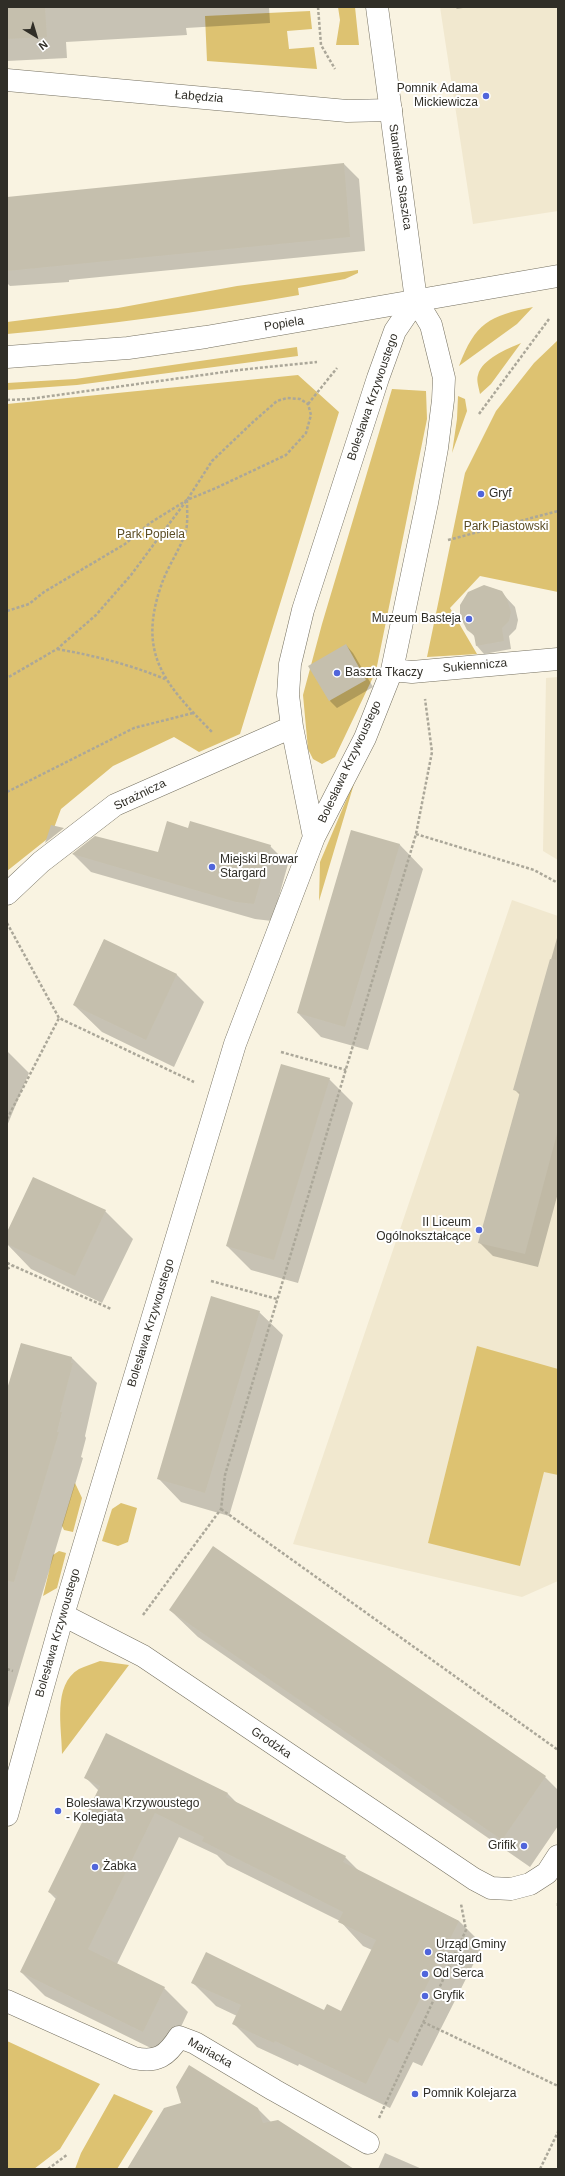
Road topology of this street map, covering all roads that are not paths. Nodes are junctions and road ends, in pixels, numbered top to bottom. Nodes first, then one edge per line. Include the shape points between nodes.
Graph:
1 (378, 7) edge
2 (7, 80) edge
3 (391, 110) junction
4 (558, 276) edge
5 (416, 300) junction
6 (7, 357) edge
7 (558, 659) edge
8 (392, 670) junction
9 (292, 727) junction
10 (314, 837) junction
11 (7, 894) edge
12 (63, 1615) junction
13 (7, 1815) edge
14 (558, 1856) edge
15 (7, 2001) edge
16 (368, 2143) road end

1 - 3 street, Stanisława Staszica
2 - 3 street, Łabędzia via 347,111
3 - 5 street, Stanisława Staszica
4 - 5 street, Popiela
5 - 6 street, Popiela via 287,324 128,348
5 - 8 street, Bolesława Krzywoustego via 431,325 444,378 443,400 428,495
5 - 9 street, Bolesława Krzywoustego via 395,331 303,610 290,664 288,695
7 - 8 street, Sukiennicza via 412,672
8 - 10 street, Bolesława Krzywoustego via 364,738
9 - 10 street, Bolesława Krzywoustego
9 - 11 street, Strażnicza via 115,806 41,862
10 - 12 street, Bolesława Krzywoustego via 235,1044
12 - 13 street, Bolesława Krzywoustego
12 - 14 street, Grodzka via 143,1656 491,1888 512,1889 530,1884 547,1873
15 - 16 street, Mariacka via 134,2058 146,2061 158,2058 171,2050 180,2037 195,2043

